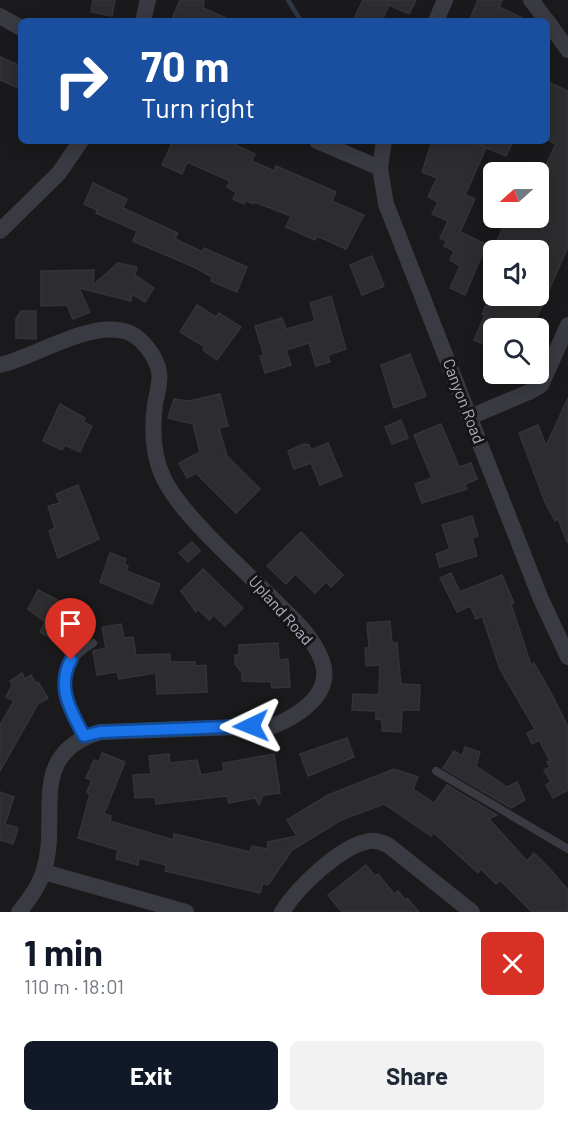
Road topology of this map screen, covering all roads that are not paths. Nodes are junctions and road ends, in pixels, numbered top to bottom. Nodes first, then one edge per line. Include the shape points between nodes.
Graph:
1 (148, 0) edge
2 (445, 0) edge
3 (531, 0) edge
4 (0, 16) edge
5 (144, 18) edge
6 (437, 18) edge
7 (544, 18) edge
8 (18, 26) edge
9 (550, 26) edge
10 (568, 50) edge
11 (79, 144) edge
12 (324, 144) edge
13 (384, 144) edge
14 (380, 168) junction
15 (0, 231) edge
16 (568, 325) edge
17 (0, 365) edge
18 (470, 417) junction
19 (93, 643) dead end
20 (568, 657) edge
21 (84, 736) junction
22 (436, 771) dead end
23 (568, 849) edge
24 (44, 872) junction
25 (19, 912) edge
26 (186, 912) edge
27 (282, 912) edge
28 (472, 912) edge

1 - 5 street
2 - 6 street
3 - 7 street
4 - 8 street
9 - 10 street
11 - 15 street via 59,173
12 - 14 street
13 - 14 street, Canyon Road
14 - 18 street, Canyon Road via 386,204
16 - 18 street via 541,384
17 - 21 street, Upland Road via 87,332 114,329 132,334 154,356 160,373 154,414 155,449 164,479 208,534 302,628 323,662 324,676 308,707 273,726 100,732
18 - 20 street, Canyon Road via 540,597
19 - 21 lane via 71,660 63,680
21 - 24 street via 59,758 49,780 51,826
22 - 23 lane
24 - 25 street
24 - 26 street
27 - 28 street via 292,895 326,864 368,841 388,845

